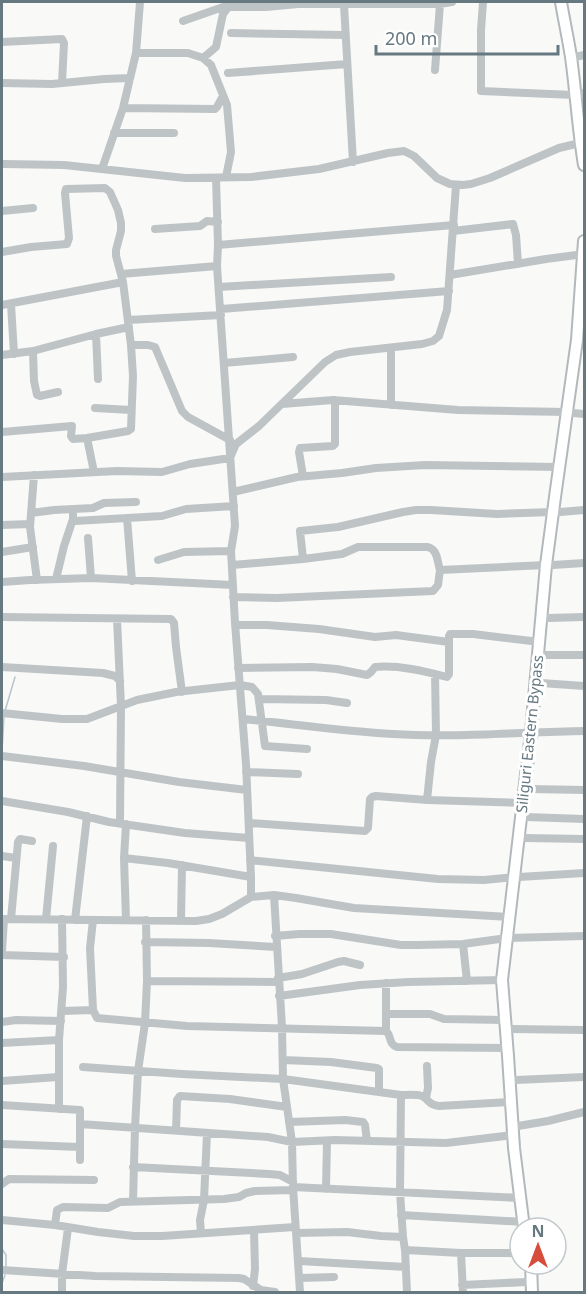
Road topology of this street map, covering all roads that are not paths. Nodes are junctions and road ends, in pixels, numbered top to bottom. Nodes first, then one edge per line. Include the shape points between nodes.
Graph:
1 (140, 2) edge
2 (452, 2) edge
3 (483, 2) edge
4 (556, 2) edge
5 (561, 2) edge
6 (398, 3) edge
7 (430, 3) edge
8 (229, 4) edge
9 (344, 4) junction
10 (440, 4) junction
11 (183, 21) dead end
12 (231, 33) dead end
13 (345, 35) junction
14 (2, 42) edge
15 (136, 53) junction
16 (585, 55) edge
17 (202, 58) junction
18 (571, 58) junction
19 (347, 64) junction
20 (435, 70) dead end
21 (228, 73) dead end
22 (573, 76) junction
23 (130, 78) junction
24 (2, 83) edge
25 (62, 83) junction
26 (580, 94) edge
27 (224, 96) junction
28 (123, 108) junction
29 (114, 133) junction
30 (174, 133) dead end
31 (583, 143) edge
32 (353, 162) junction
33 (2, 164) edge
34 (585, 165) edge
35 (102, 169) junction
36 (216, 177) junction
37 (226, 177) junction
38 (456, 185) junction
39 (33, 208) dead end
40 (2, 211) edge
41 (218, 222) junction
42 (454, 228) junction
43 (155, 229) dead end
44 (585, 241) edge
45 (218, 245) junction
46 (2, 252) edge
47 (584, 254) edge
48 (518, 264) junction
49 (218, 266) junction
50 (450, 275) junction
51 (391, 277) dead end
52 (122, 278) junction
53 (219, 287) junction
54 (449, 291) junction
55 (11, 304) junction
56 (2, 306) edge
57 (221, 312) junction
58 (128, 324) junction
59 (585, 326) edge
60 (96, 334) junction
61 (131, 345) junction
62 (391, 348) junction
63 (33, 351) junction
64 (14, 354) junction
65 (2, 355) edge
66 (293, 357) dead end
67 (224, 363) junction
68 (98, 379) dead end
69 (58, 392) dead end
70 (336, 400) junction
71 (282, 404) junction
72 (391, 405) junction
73 (95, 408) dead end
74 (131, 410) junction
75 (570, 413) junction
76 (585, 414) edge
77 (2, 432) edge
78 (87, 438) junction
79 (230, 440) junction
80 (230, 458) junction
81 (559, 467) junction
82 (94, 472) junction
83 (34, 475) junction
84 (303, 476) junction
85 (2, 477) edge
86 (233, 492) junction
87 (136, 502) dead end
88 (234, 506) junction
89 (73, 509) junction
90 (585, 510) edge
91 (557, 512) junction
92 (31, 513) junction
93 (127, 518) junction
94 (73, 519) junction
95 (30, 524) junction
96 (2, 525) edge
97 (88, 538) dead end
98 (33, 547) junction
99 (231, 551) junction
100 (2, 552) edge
101 (303, 559) junction
102 (158, 560) dead end
103 (585, 563) edge
104 (232, 565) junction
105 (550, 565) junction
106 (440, 570) junction
107 (92, 578) junction
108 (56, 579) junction
109 (37, 580) junction
110 (132, 581) junction
111 (2, 582) edge
112 (233, 585) junction
113 (233, 597) junction
114 (2, 617) edge
115 (585, 617) edge
116 (548, 618) junction
117 (117, 619) junction
118 (235, 625) junction
119 (449, 642) junction
120 (540, 642) junction
121 (545, 655) junction
122 (585, 655) edge
123 (2, 667) edge
124 (238, 668) junction
125 (435, 674) junction
126 (120, 681) junction
127 (541, 683) junction
128 (240, 685) junction
129 (585, 686) edge
130 (182, 692) junction
131 (260, 699) junction
132 (347, 703) dead end
133 (121, 706) junction
134 (2, 713) edge
135 (243, 719) junction
136 (262, 721) junction
137 (534, 731) junction
138 (585, 731) edge
139 (436, 735) junction
140 (307, 749) dead end
141 (2, 756) edge
142 (120, 772) junction
143 (246, 772) junction
144 (298, 774) dead end
145 (530, 789) junction
146 (247, 790) junction
147 (585, 790) edge
148 (427, 800) junction
149 (2, 801) edge
150 (523, 803) junction
151 (87, 816) junction
152 (526, 817) junction
153 (585, 819) edge
154 (123, 824) junction
155 (249, 824) junction
156 (249, 838) junction
157 (524, 838) junction
158 (585, 839) edge
159 (32, 841) dead end
160 (53, 846) dead end
161 (2, 856) edge
162 (16, 858) junction
163 (124, 858) junction
164 (250, 860) junction
165 (182, 865) junction
166 (585, 873) edge
167 (251, 877) junction
168 (517, 877) junction
169 (274, 895) junction
170 (250, 897) junction
171 (510, 917) junction
172 (6, 919) edge
173 (46, 919) junction
174 (62, 920) junction
175 (75, 920) junction
176 (93, 920) junction
177 (126, 920) junction
178 (146, 920) junction
179 (181, 921) junction
180 (275, 936) junction
181 (585, 936) edge
182 (509, 938) junction
183 (145, 942) junction
184 (463, 944) junction
185 (276, 947) junction
186 (2, 953) edge
187 (64, 957) junction
188 (360, 965) dead end
189 (278, 980) junction
190 (502, 980) junction
191 (147, 981) junction
192 (467, 981) junction
193 (386, 983) junction
194 (279, 996) junction
195 (93, 1010) junction
196 (386, 1014) junction
197 (61, 1016) junction
198 (2, 1022) edge
199 (145, 1023) junction
200 (508, 1025) junction
201 (282, 1028) junction
202 (585, 1030) edge
203 (386, 1031) junction
204 (59, 1040) junction
205 (2, 1043) edge
206 (508, 1048) junction
207 (283, 1060) junction
208 (83, 1066) dead end
209 (427, 1066) dead end
210 (138, 1071) junction
211 (58, 1077) junction
212 (585, 1077) edge
213 (283, 1079) junction
214 (516, 1080) junction
215 (2, 1081) edge
216 (379, 1092) junction
217 (401, 1095) junction
218 (426, 1098) junction
219 (511, 1102) junction
220 (2, 1105) edge
221 (287, 1107) junction
222 (59, 1109) junction
223 (585, 1112) edge
224 (289, 1122) junction
225 (80, 1124) junction
226 (135, 1128) junction
227 (515, 1130) junction
228 (176, 1131) junction
229 (207, 1133) junction
230 (327, 1141) junction
231 (367, 1141) junction
232 (292, 1142) junction
233 (401, 1142) junction
234 (2, 1144) edge
235 (80, 1147) junction
236 (80, 1160) dead end
237 (133, 1167) junction
238 (205, 1170) junction
239 (94, 1180) dead end
240 (2, 1184) edge
241 (293, 1187) junction
242 (326, 1189) junction
243 (399, 1192) junction
244 (521, 1198) junction
245 (204, 1200) junction
246 (133, 1201) junction
247 (401, 1215) junction
248 (524, 1216) edge
249 (525, 1216) edge
250 (2, 1220) edge
251 (508, 1224) edge
252 (55, 1225) junction
253 (68, 1228) junction
254 (254, 1230) junction
255 (296, 1230) junction
256 (201, 1233) junction
257 (403, 1237) junction
258 (405, 1250) junction
259 (461, 1253) junction
260 (508, 1253) edge
261 (299, 1261) junction
262 (406, 1267) junction
263 (2, 1270) edge
264 (62, 1274) junction
265 (334, 1277) dead end
266 (300, 1278) junction
267 (253, 1286) junction
268 (462, 1289) edge
269 (529, 1289) edge
270 (62, 1293) edge
271 (275, 1293) edge
272 (300, 1293) edge
273 (407, 1293) edge

1 - 15 street
2 - 10 street
3 - 26 street via 481,91
4 - 22 main road via 559,29
5 - 18 main road
6 - 7 street
6 - 9 street
7 - 10 street
8 - 9 street
8 - 11 street
8 - 17 street via 216,47
9 - 13 street
10 - 20 street
12 - 13 street
13 - 19 street
14 - 25 street via 62,39
15 - 17 street via 188,53
15 - 23 street
16 - 18 street
17 - 27 street via 211,65
18 - 22 main road
19 - 21 street
19 - 32 street
22 - 26 main road
23 - 25 street
23 - 28 street
24 - 25 street
26 - 31 main road
27 - 28 street via 215,109
27 - 37 street via 231,152
28 - 29 street
29 - 30 street
29 - 35 street
31 - 34 main road
31 - 38 street via 559,148 471,184
32 - 37 street via 262,176
32 - 38 street via 404,151 437,178
33 - 35 street
35 - 36 street via 185,178
36 - 37 street
36 - 41 street
38 - 42 street
39 - 40 street
41 - 43 street
41 - 45 street
42 - 45 street
42 - 48 street via 513,224
42 - 50 street
44 - 47 main road, Siliguri Eastern Bypass
45 - 49 street
46 - 52 street via 67,244 65,190 105,188 120,215 116,256
47 - 48 street
47 - 75 main road, Siliguri Eastern Bypass
48 - 50 street
49 - 52 street
49 - 53 street
50 - 54 street
51 - 53 street
52 - 55 street
52 - 58 street
53 - 57 street
54 - 57 street
54 - 62 street via 439,336 422,344
55 - 56 street
55 - 64 street
57 - 58 street
57 - 67 street
58 - 60 street
58 - 61 street
59 - 75 main road, Siliguri Eastern Bypass
60 - 63 street
60 - 68 street
61 - 74 street
61 - 79 street via 155,348 182,411
62 - 71 street via 336,355
62 - 72 street
63 - 64 street
63 - 69 street via 37,395
64 - 65 street
66 - 67 street
67 - 79 street
70 - 71 street
70 - 72 street
70 - 84 street via 335,444 300,448
71 - 80 street via 236,444
72 - 75 street
73 - 74 street
74 - 78 street via 130,430
75 - 76 street
75 - 81 main road, Siliguri Eastern Bypass
75 - 91 main road, Siliguri Eastern Bypass
77 - 78 street via 70,426 73,439
78 - 82 street
79 - 80 street
80 - 82 street via 162,472
80 - 86 street
81 - 84 street via 425,465
81 - 91 main road, Siliguri Eastern Bypass
82 - 83 street
83 - 85 street
83 - 92 street
84 - 86 street
86 - 88 street
87 - 89 street
88 - 93 street
88 - 99 street
89 - 92 street
89 - 94 street
90 - 91 street
91 - 101 street via 403,512 301,531
91 - 105 main road, Siliguri Eastern Bypass
92 - 95 street
93 - 94 street
93 - 110 street
94 - 108 street
95 - 96 street
95 - 98 street
97 - 107 street
98 - 100 street
98 - 109 street
99 - 102 street via 184,552
99 - 104 street
101 - 104 street
101 - 106 street via 342,554 358,547 428,547 435,553
103 - 105 street
104 - 112 street
105 - 106 street
105 - 116 main road, Siliguri Eastern Bypass
105 - 120 main road, Siliguri Eastern Bypass
106 - 113 street via 433,591
107 - 108 street
107 - 110 street
108 - 109 street
109 - 111 street
110 - 112 street
112 - 113 street
113 - 118 street
114 - 117 street
115 - 116 street
116 - 121 main road, Siliguri Eastern Bypass
117 - 126 street
117 - 130 street via 174,620
118 - 119 street
118 - 124 street
119 - 120 street via 453,633
119 - 125 street via 449,675
120 - 137 main road, Siliguri Eastern Bypass
121 - 122 street
121 - 127 main road, Siliguri Eastern Bypass
123 - 126 street via 103,673
124 - 125 street via 312,667 367,675 375,667 385,667
124 - 128 street
125 - 139 street
126 - 133 street
127 - 129 street
127 - 137 main road, Siliguri Eastern Bypass
128 - 130 street
128 - 131 street via 252,687
128 - 135 street
130 - 133 street
131 - 132 street
131 - 136 street
133 - 134 street via 87,719
133 - 142 street
135 - 136 street
135 - 143 street
136 - 139 street
136 - 140 street via 265,746
137 - 138 street
137 - 139 street
137 - 145 main road, Siliguri Eastern Bypass
137 - 150 main road, Siliguri Eastern Bypass
139 - 148 street
141 - 142 street
142 - 146 street
142 - 154 street
143 - 144 street
143 - 146 street
145 - 147 street
145 - 152 main road, Siliguri Eastern Bypass
146 - 155 street
148 - 150 street
148 - 155 street via 373,796 365,831
149 - 151 street
150 - 168 main road, Siliguri Eastern Bypass
151 - 154 street
151 - 175 street
152 - 153 street
152 - 157 main road, Siliguri Eastern Bypass
154 - 156 street
154 - 163 street
155 - 156 street
156 - 164 street
157 - 158 street
157 - 168 main road, Siliguri Eastern Bypass
159 - 162 street via 18,840
160 - 173 street
161 - 162 street
162 - 172 street
163 - 165 street
163 - 177 street
164 - 167 street
164 - 168 street via 438,879
165 - 167 street
165 - 179 street
166 - 168 street
167 - 170 street
168 - 171 main road, Siliguri Eastern Bypass
168 - 182 main road, Siliguri Eastern Bypass
169 - 170 street
169 - 171 street via 354,908
169 - 180 street
170 - 179 street via 209,919
171 - 182 main road, Siliguri Eastern Bypass
172 - 173 street
172 - 186 street
173 - 174 street
174 - 175 street
174 - 187 street
175 - 176 street
176 - 177 street
176 - 195 street
177 - 178 street
178 - 179 street
178 - 183 street
180 - 184 street via 331,934 401,945
180 - 185 street
181 - 182 street
182 - 184 street
182 - 190 main road, Siliguri Eastern Bypass
182 - 200 main road, Siliguri Eastern Bypass
183 - 185 street
183 - 191 street
184 - 192 street
185 - 189 street
186 - 187 street
187 - 197 street
188 - 189 street via 338,962
189 - 191 street
189 - 194 street
190 - 192 street
190 - 200 main road, Siliguri Eastern Bypass
191 - 199 street
192 - 193 street
193 - 194 street
193 - 196 street
194 - 201 street
195 - 197 street
195 - 199 street via 97,1018
196 - 200 street via 430,1014
196 - 203 street
197 - 198 street
197 - 204 street
199 - 201 street
199 - 210 street
200 - 202 street
200 - 206 main road, Siliguri Eastern Bypass
200 - 214 main road, Siliguri Eastern Bypass
201 - 203 street
201 - 207 street
203 - 206 street via 397,1047
204 - 205 street
204 - 211 street
206 - 219 main road, Siliguri Eastern Bypass
207 - 213 street
207 - 216 street via 377,1068
208 - 210 street
209 - 218 street
210 - 213 street
210 - 226 street
211 - 215 street
211 - 222 street
212 - 214 street
213 - 216 street
213 - 221 street
214 - 227 main road, Siliguri Eastern Bypass
216 - 217 street
217 - 218 street
217 - 233 street
218 - 219 street via 439,1107
219 - 227 main road, Siliguri Eastern Bypass
220 - 222 street
221 - 224 street
221 - 228 street via 180,1096
222 - 225 street via 80,1110
223 - 227 street
224 - 231 street via 363,1122
224 - 232 street
225 - 226 street
225 - 235 street
226 - 228 street
226 - 237 street
227 - 233 street via 446,1143
227 - 244 main road, Siliguri Eastern Bypass
227 - 249 main road, Siliguri Eastern Bypass
228 - 229 street
229 - 232 street
229 - 238 street
230 - 231 street
230 - 232 street
230 - 242 street
231 - 233 street
232 - 241 street
233 - 243 street
234 - 235 street
235 - 236 street
237 - 238 street
237 - 246 street
238 - 241 street via 275,1174
238 - 245 street
239 - 240 street via 9,1179
241 - 242 street
241 - 245 street
241 - 255 street
242 - 243 street
243 - 244 street
243 - 247 street
244 - 248 main road, Siliguri Eastern Bypass
245 - 246 street
245 - 256 street
246 - 252 street via 108,1208 59,1208
247 - 251 street
247 - 257 street
250 - 252 street
252 - 253 street
253 - 256 street via 134,1236
253 - 264 street
254 - 255 street
254 - 256 street
254 - 267 street
255 - 257 street
255 - 261 street
257 - 258 street
258 - 259 street
258 - 262 street
259 - 260 street
259 - 268 street
261 - 262 street
261 - 266 street
262 - 273 street
263 - 264 street
264 - 267 street via 239,1278
264 - 270 street
265 - 266 street
266 - 272 street
267 - 271 street
268 - 269 street

